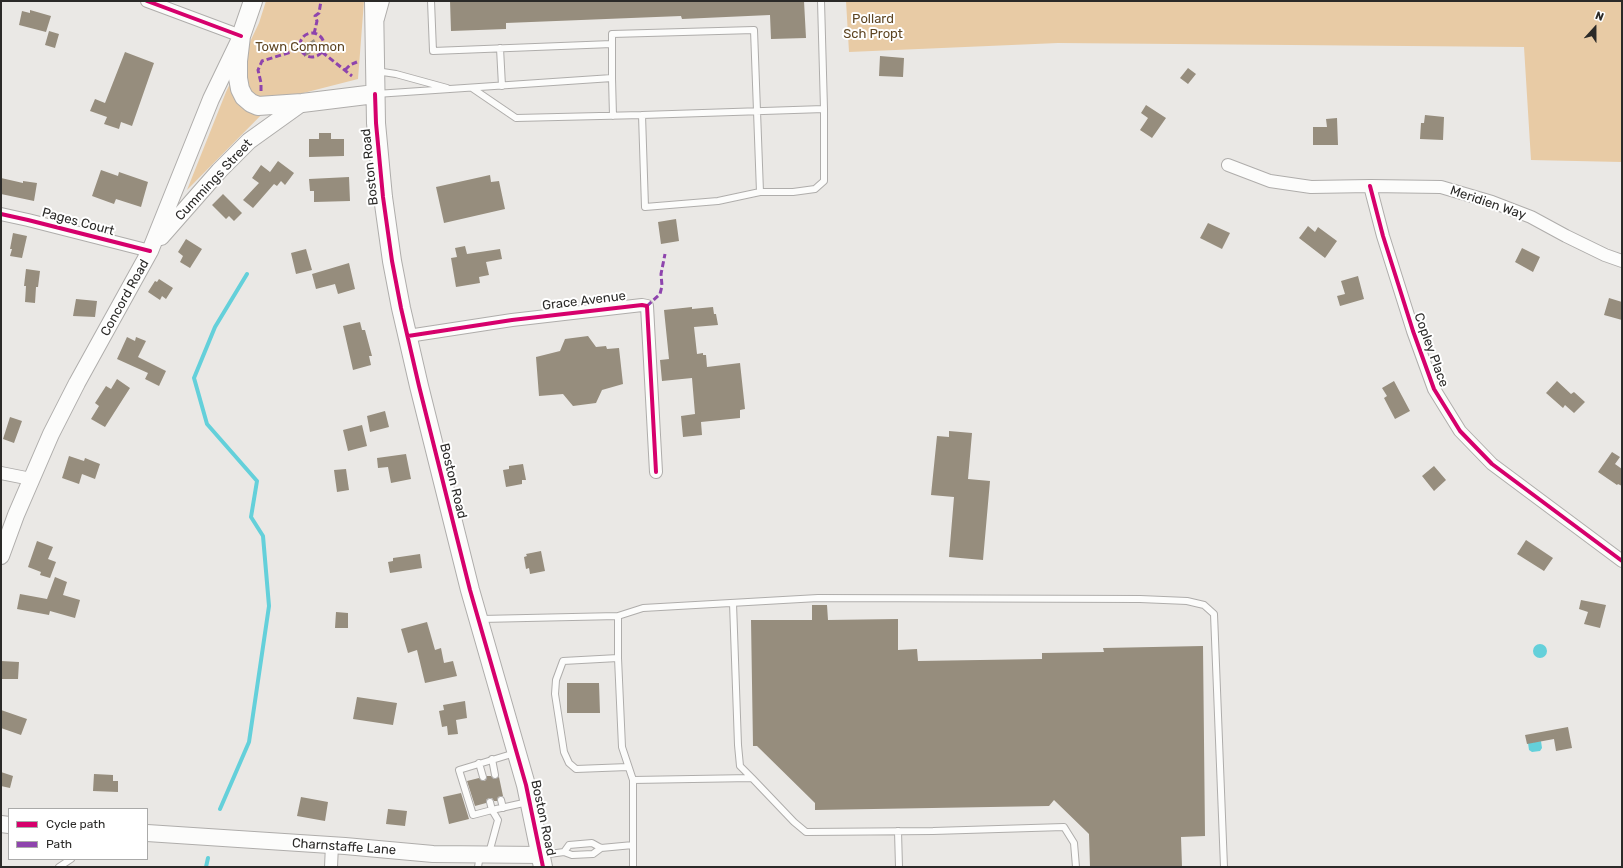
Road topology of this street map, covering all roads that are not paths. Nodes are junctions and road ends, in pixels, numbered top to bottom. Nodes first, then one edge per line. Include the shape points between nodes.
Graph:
1 (147, 1) edge
2 (253, 1) edge
3 (374, 1) edge
4 (386, 1) edge
5 (431, 1) edge
6 (821, 1) edge
7 (241, 36) junction
8 (373, 44) junction
9 (612, 44) junction
10 (500, 48) junction
11 (374, 70) junction
12 (612, 78) junction
13 (502, 86) junction
14 (472, 88) junction
15 (452, 89) junction
16 (375, 94) junction
17 (302, 103) junction
18 (824, 109) junction
19 (757, 112) junction
20 (642, 115) junction
21 (613, 116) junction
22 (1228, 165) dead end
23 (1370, 186) junction
24 (760, 192) junction
25 (1, 214) edge
26 (150, 251) junction
27 (1622, 261) edge
28 (408, 336) junction
29 (656, 472) dead end
30 (1, 473) edge
31 (32, 479) junction
32 (1, 556) edge
33 (1622, 561) edge
34 (733, 603) junction
35 (618, 616) junction
36 (478, 619) junction
37 (618, 658) junction
38 (517, 753) junction
39 (492, 759) junction
40 (480, 763) junction
41 (628, 767) junction
42 (495, 775) dead end
43 (483, 777) dead end
44 (752, 778) junction
45 (632, 780) junction
46 (501, 800) dead end
47 (530, 801) junction
48 (490, 802) dead end
49 (503, 808) junction
50 (492, 810) junction
51 (898, 831) junction
52 (148, 833) edge
53 (332, 845) junction
54 (632, 845) junction
55 (601, 848) junction
56 (564, 852) junction
57 (483, 859) edge
58 (70, 860) edge
59 (542, 861) edge
60 (59, 867) edge
61 (331, 867) edge
62 (633, 867) edge
63 (899, 867) edge
64 (1076, 867) edge
65 (1224, 867) edge

1 - 7 street
2 - 7 main road, Concord Road
3 - 8 main road, Boston Road
4 - 8 lane
5 - 10 lane via 433,51
6 - 18 lane
7 - 17 main road, Concord Road via 238,78 244,97 258,106
7 - 26 main road, Concord Road via 211,99
8 - 11 main road, Boston Road
9 - 10 lane
9 - 12 lane
9 - 19 lane via 612,34 754,30
10 - 13 lane
11 - 15 lane
11 - 16 main road, Boston Road
12 - 13 lane
12 - 21 lane
13 - 14 lane
14 - 15 lane
14 - 21 lane via 516,118
15 - 16 lane
16 - 17 main road, Cummings Street
16 - 28 main road, Boston Road via 383,197 392,260
17 - 26 main road, Cummings Street via 249,141
18 - 19 lane
18 - 24 lane via 824,181 815,189
19 - 20 lane
19 - 24 lane
20 - 21 lane
20 - 24 lane via 646,207 718,201
22 - 23 street, Meridien Way via 1270,181 1311,187
23 - 27 street, Meridien Way via 1441,187 1472,195 1532,217 1566,236
23 - 33 street, Copley Place via 1383,236 1434,389 1460,431 1492,464
25 - 26 street, Pages Court
26 - 31 main road, Concord Road via 71,393
28 - 29 street, Grace Avenue via 512,320 647,306
28 - 36 main road, Boston Road
30 - 31 street
31 - 32 main road, Concord Road
34 - 35 lane via 643,608
34 - 44 lane via 740,766
34 - 65 lane via 818,598 1187,601 1204,605 1214,614
35 - 36 lane
35 - 37 lane
36 - 38 main road, Boston Road
37 - 41 lane via 622,747
37 - 41 lane via 563,661 556,680 555,694 564,752 569,763 576,769
38 - 39 lane
38 - 47 main road, Boston Road
39 - 40 lane
39 - 42 lane
40 - 43 lane
40 - 50 lane via 459,770 472,815
41 - 45 lane
44 - 45 lane
44 - 51 lane via 806,832
45 - 54 lane
46 - 49 lane
47 - 49 lane
47 - 59 main road, Boston Road
48 - 50 lane
49 - 50 lane
50 - 57 lane via 498,820
51 - 63 lane
51 - 64 lane via 1064,827 1074,843
52 - 53 main road, Charnstaffe Lane
53 - 57 main road, Charnstaffe Lane
53 - 61 street
54 - 55 lane
54 - 62 lane
55 - 56 lane via 593,854 572,856
55 - 56 lane via 592,843 569,845
56 - 59 lane
57 - 59 main road, Charnstaffe Lane
58 - 60 lane

